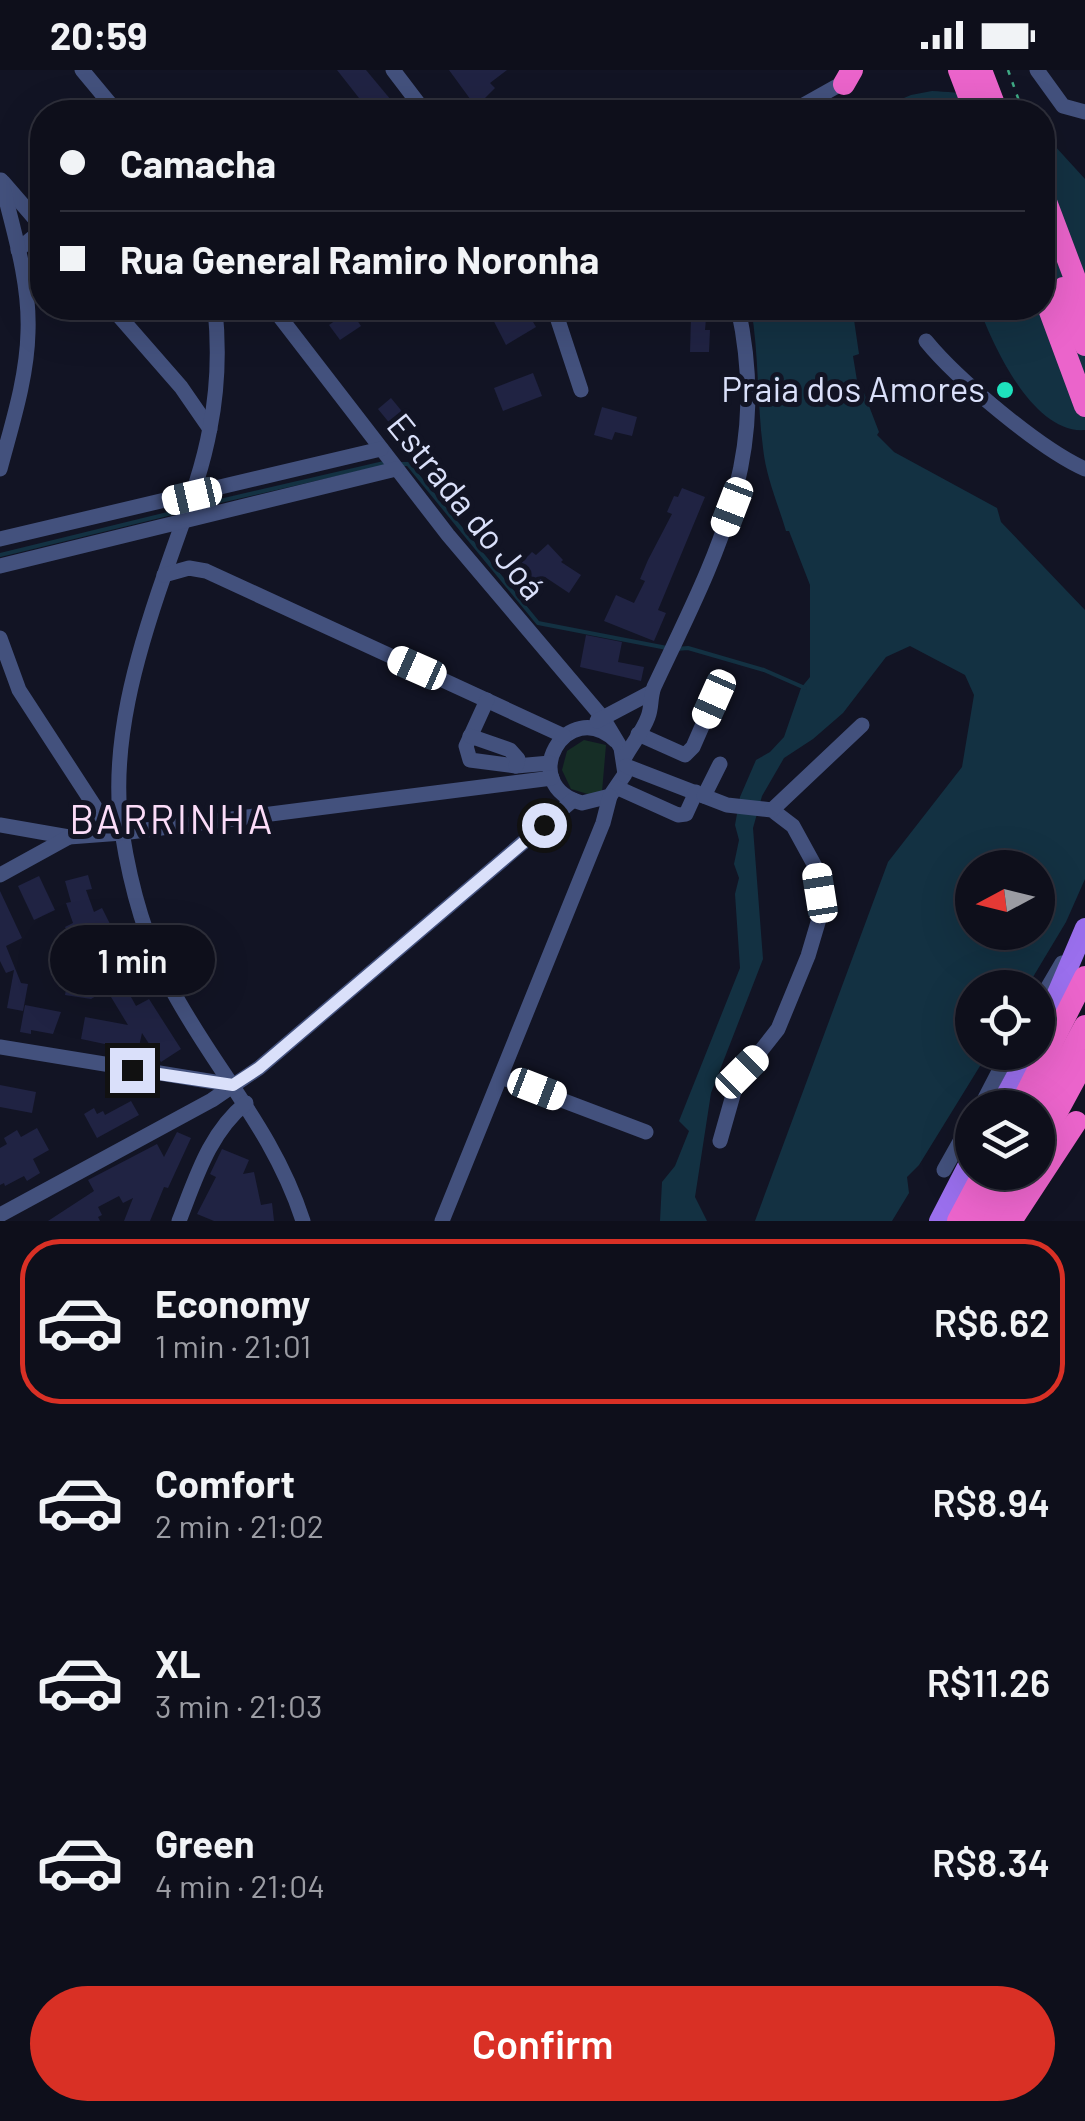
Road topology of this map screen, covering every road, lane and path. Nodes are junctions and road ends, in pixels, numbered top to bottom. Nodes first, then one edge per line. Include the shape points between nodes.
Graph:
1 (82, 70) edge
2 (393, 70) edge
3 (960, 70) edge
4 (981, 70) edge
5 (998, 70) edge
6 (1008, 70) edge
7 (1037, 70) edge
8 (853, 75) edge
9 (107, 100) edge
10 (416, 100) edge
11 (811, 100) edge
12 (971, 100) edge
13 (992, 100) edge
14 (1009, 100) edge
15 (1019, 100) edge
16 (1085, 112) edge
17 (0, 179) edge
18 (30, 214) edge
19 (1055, 225) edge
20 (30, 241) edge
21 (18, 250) junction
22 (1055, 267) edge
23 (1085, 305) edge
24 (122, 320) edge
25 (216, 320) edge
26 (282, 320) edge
27 (558, 320) edge
28 (740, 320) edge
29 (1053, 320) edge
30 (926, 341) dead end
31 (1085, 346) edge
32 (581, 390) dead end
33 (1085, 406) edge
34 (210, 429) junction
35 (382, 450) junction
36 (0, 468) edge
37 (395, 468) junction
38 (1085, 469) edge
39 (189, 508) junction
40 (0, 540) edge
41 (0, 566) edge
42 (164, 575) junction
43 (0, 638) edge
44 (652, 692) junction
45 (714, 699) dead end
46 (487, 700) junction
47 (631, 704) junction
48 (648, 717) junction
49 (603, 718) junction
50 (862, 725) dead end
51 (585, 728) junction
52 (638, 734) junction
53 (564, 736) junction
54 (616, 741) junction
55 (625, 761) junction
56 (720, 764) dead end
57 (551, 771) junction
58 (614, 792) junction
59 (700, 794) junction
60 (573, 800) junction
61 (767, 809) junction
62 (0, 825) edge
63 (117, 833) junction
64 (69, 837) junction
65 (0, 876) edge
66 (1085, 927) edge
67 (1055, 976) edge
68 (1085, 977) edge
69 (1085, 1026) edge
70 (0, 1047) edge
71 (1057, 1056) edge
72 (500, 1076) junction
73 (233, 1085) junction
74 (1033, 1090) edge
75 (1046, 1090) edge
76 (1050, 1090) edge
77 (246, 1103) junction
78 (1081, 1115) edge
79 (646, 1132) dead end
80 (720, 1141) dead end
81 (955, 1150) edge
82 (944, 1170) dead end
83 (955, 1190) edge
84 (974, 1190) edge
85 (995, 1190) edge
86 (1012, 1190) edge
87 (0, 1214) edge
88 (179, 1221) edge
89 (302, 1221) edge
90 (442, 1221) edge
91 (939, 1221) edge
92 (958, 1221) edge
93 (979, 1221) edge
94 (994, 1221) edge
95 (1011, 1221) edge
96 (1024, 1221) edge

1 - 9 street
2 - 10 street
3 - 12 highway
4 - 13 highway
5 - 14 highway
6 - 15 path
7 - 16 street via 1063,106
8 - 11 street
17 - 18 street
17 - 21 street
19 - 23 highway
20 - 21 street
21 - 36 street via 27,354
22 - 31 highway
24 - 34 street
25 - 34 street
26 - 35 street, Estrada do Joá
27 - 32 street
28 - 44 street via 746,447 732,507
29 - 33 highway
30 - 38 street via 961,377
34 - 39 street
35 - 37 street, Estrada do Joá
35 - 39 street
37 - 39 street
37 - 49 street, Estrada do Joá
39 - 40 street
39 - 41 street
39 - 42 street
42 - 46 street via 206,571
42 - 63 street via 131,687
43 - 63 street via 18,690
44 - 47 street
44 - 48 street
45 - 52 street via 685,755
46 - 53 street
46 - 57 street via 465,751 470,760
47 - 48 street
47 - 49 street
48 - 52 street
49 - 51 street
49 - 54 street, Estrada do Joá
50 - 61 street
51 - 53 street
51 - 54 street
52 - 55 street
53 - 57 street via 554,748
54 - 55 street
55 - 58 street
55 - 59 street
56 - 59 street
57 - 60 street via 560,792
57 - 63 street
58 - 59 street via 678,815
58 - 60 street via 592,803
58 - 72 street
59 - 61 street
60 - 73 street
61 - 80 street via 794,826 816,868 819,919 784,1017 737,1080
62 - 64 street
63 - 64 street
63 - 73 street via 168,983
64 - 65 street
66 - 67 street
66 - 71 main road
68 - 71 highway
69 - 71 highway
70 - 73 street
71 - 74 highway
71 - 75 highway
71 - 76 highway
72 - 79 street
72 - 90 street
73 - 77 street
73 - 87 street
77 - 88 street via 224,1121
77 - 89 street
78 - 95 highway
78 - 96 main road
81 - 82 street
83 - 91 main road
84 - 92 highway
85 - 93 highway
86 - 94 highway

